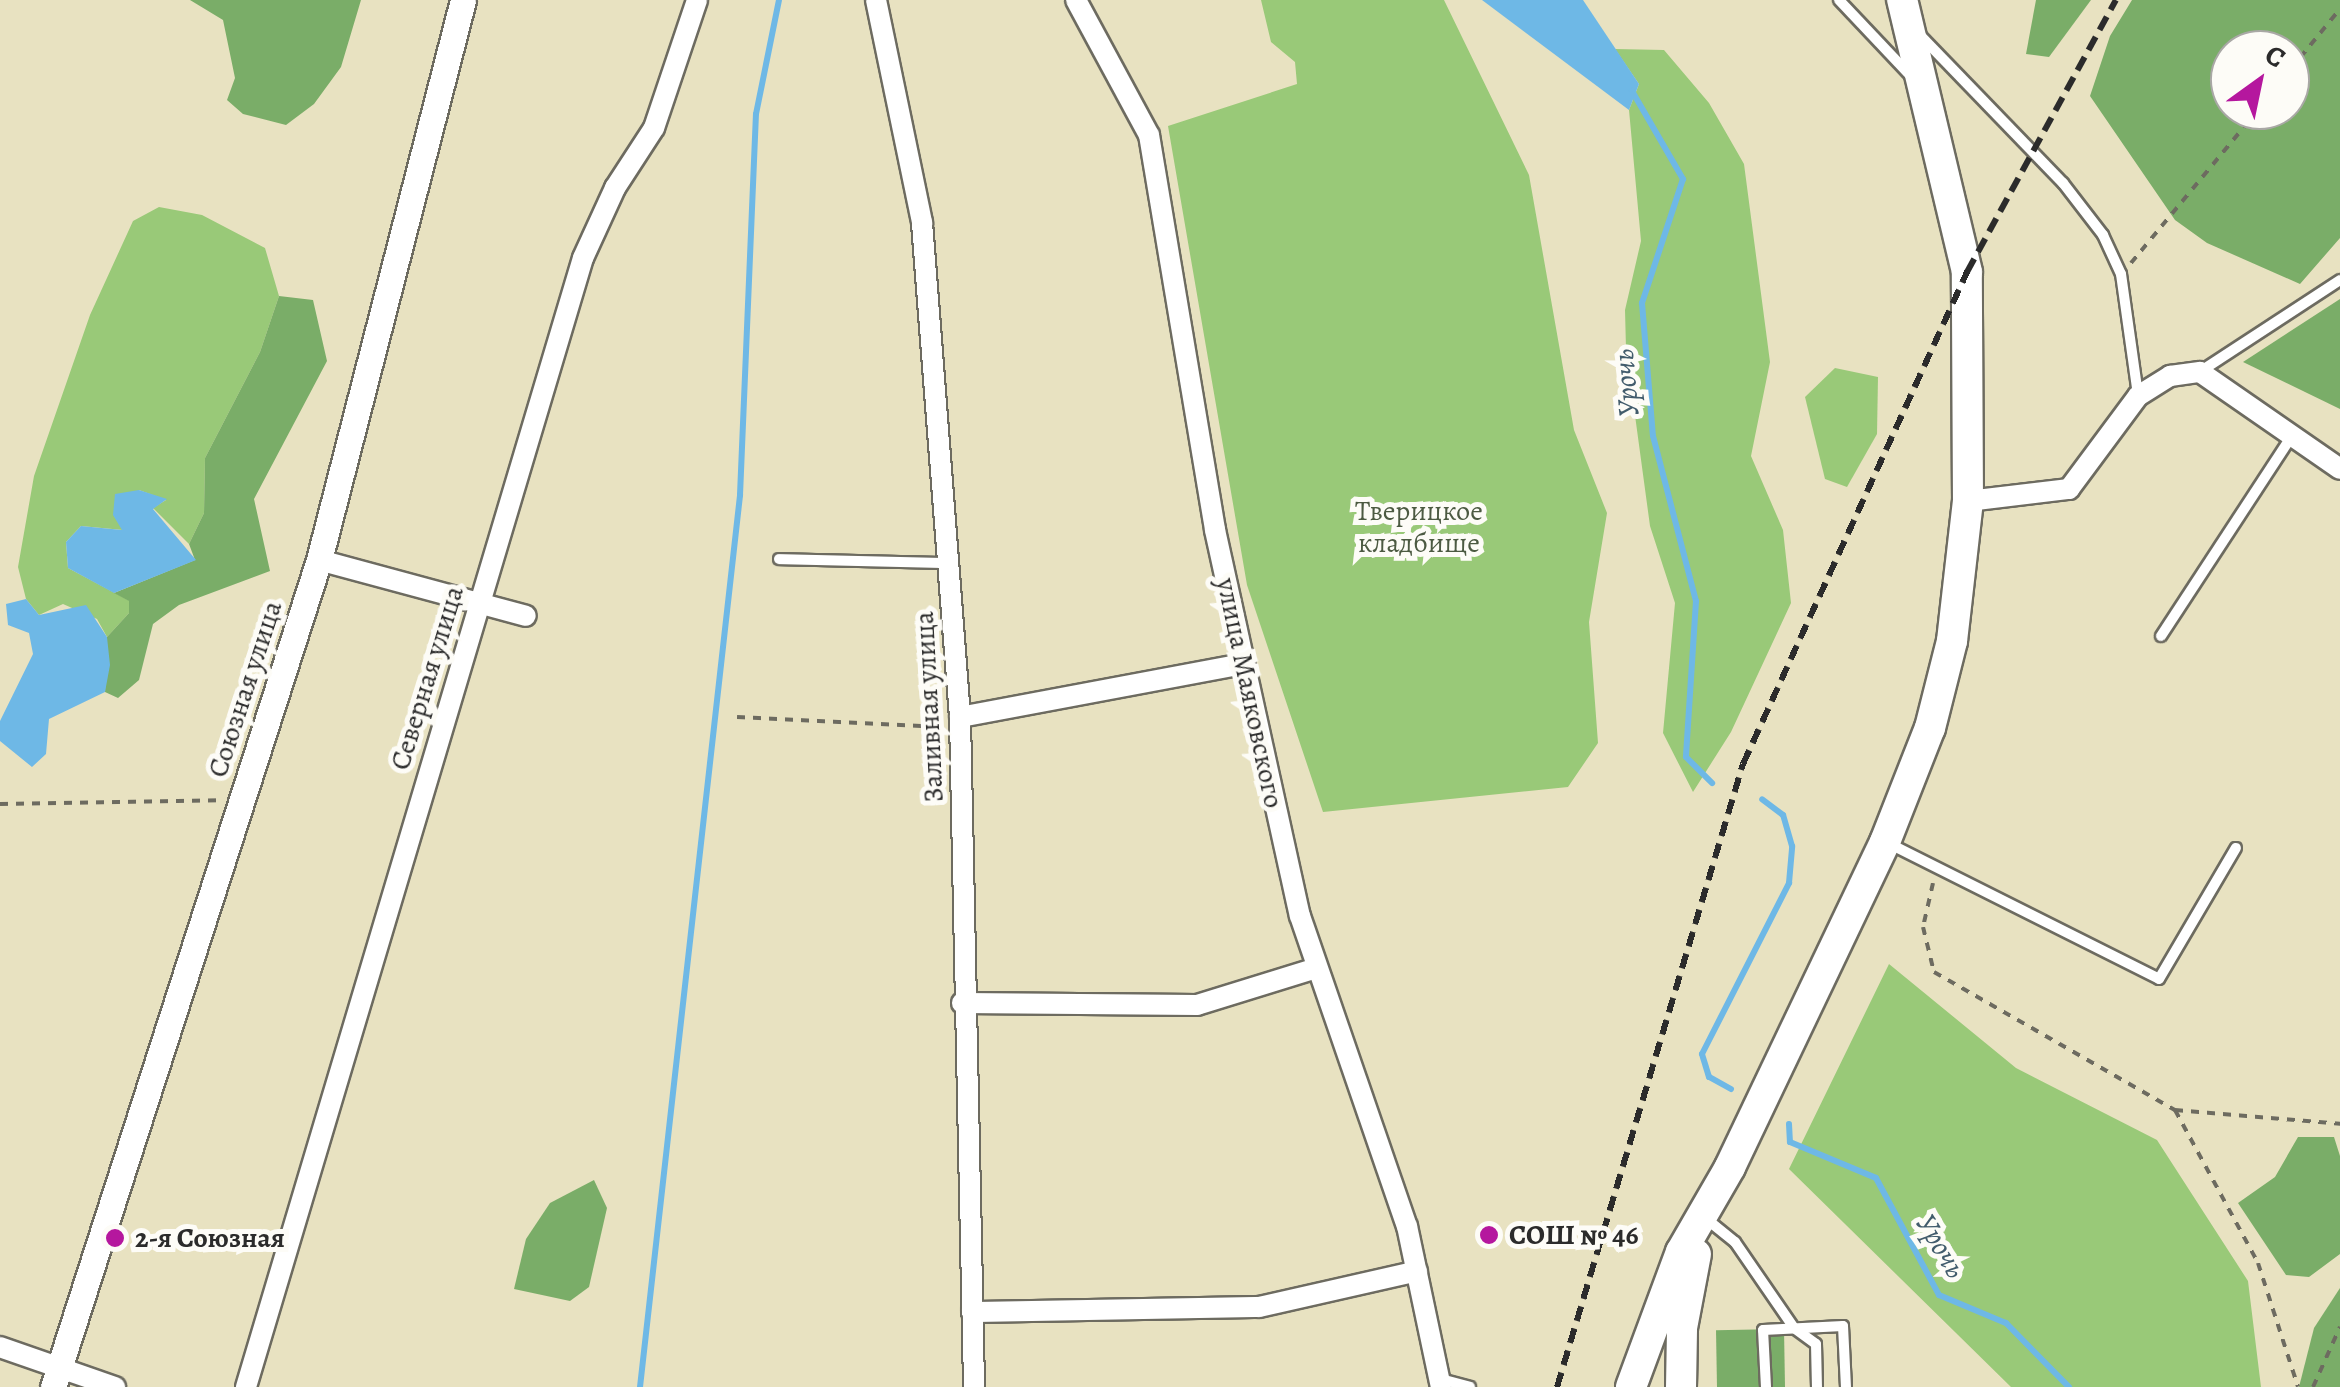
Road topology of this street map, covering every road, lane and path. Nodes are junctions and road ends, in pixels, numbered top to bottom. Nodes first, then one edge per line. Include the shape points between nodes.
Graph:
1 (463, 0) edge
2 (698, 0) edge
3 (876, 0) edge
4 (1839, 0) edge
5 (1080, 1) edge
6 (2340, 9) edge
7 (1905, 11) edge
8 (2310, 46) edge
9 (1926, 92) junction
10 (2241, 130) edge
11 (2121, 274) junction
12 (2340, 280) edge
13 (2200, 372) junction
14 (2138, 396) junction
15 (2292, 436) junction
16 (2340, 469) edge
17 (1968, 501) junction
18 (779, 559) dead end
19 (319, 560) junction
20 (949, 562) junction
21 (479, 598) junction
22 (526, 616) dead end
23 (2161, 636) dead end
24 (1243, 664) junction
25 (737, 717) dead end
26 (960, 723) junction
27 (241, 799) junction
28 (0, 804) edge
29 (1885, 842) junction
30 (2236, 848) dead end
31 (1936, 869) junction
32 (1314, 969) junction
33 (962, 1002) junction
34 (2175, 1110) junction
35 (2340, 1124) edge
36 (1703, 1217) junction
37 (1417, 1272) junction
38 (972, 1312) junction
39 (2340, 1326) edge
40 (1794, 1328) junction
41 (0, 1347) edge
42 (56, 1377) edge
43 (1441, 1383) edge
44 (115, 1387) edge
45 (246, 1387) edge
46 (974, 1387) edge
47 (1470, 1387) edge
48 (1631, 1387) edge
49 (1680, 1387) edge
50 (1766, 1387) edge
51 (1817, 1387) edge
52 (1846, 1387) edge
53 (2298, 1387) edge
54 (2313, 1387) edge

1 - 19 street, Союзная улица
2 - 21 street, Северная улица via 654,128 615,188 583,258
3 - 20 street, Заливная улица via 922,224
4 - 9 lane
5 - 24 street, улица Маяковского via 1149,135
6 - 8 path
7 - 9 main road
7 - 11 lane via 2062,183 2103,236
9 - 17 main road via 1967,272
10 - 11 path
11 - 14 lane
12 - 13 lane
13 - 14 street via 2170,376
13 - 15 street
14 - 17 street via 2068,489
15 - 16 street
15 - 23 lane
17 - 29 main road via 1952,642 1930,728
18 - 20 lane
19 - 21 street
19 - 27 street, Союзная улица
20 - 26 street, Заливная улица
21 - 22 street
21 - 45 street, Северная улица
24 - 26 street
24 - 32 street, улица Маяковского
25 - 26 path
26 - 33 street, Заливная улица
27 - 28 path
27 - 42 street, Союзная улица
29 - 31 lane
29 - 36 main road
30 - 31 lane via 2159,978
31 - 34 path via 1924,927 1934,972
32 - 33 street via 1197,1005
32 - 37 street, улица Маяковского via 1407,1226
33 - 38 street, Заливная улица
34 - 35 path
34 - 53 path via 2258,1262
36 - 40 lane via 1761,1271
36 - 48 main road via 1681,1252
36 - 49 main road via 1682,1328
37 - 38 street via 1259,1307
37 - 43 street, улица Маяковского
38 - 46 street, Заливная улица
39 - 54 path
40 - 50 lane via 1763,1330
40 - 51 lane via 1816,1344
40 - 52 lane via 1843,1326
41 - 42 street
42 - 44 street
43 - 47 lane

